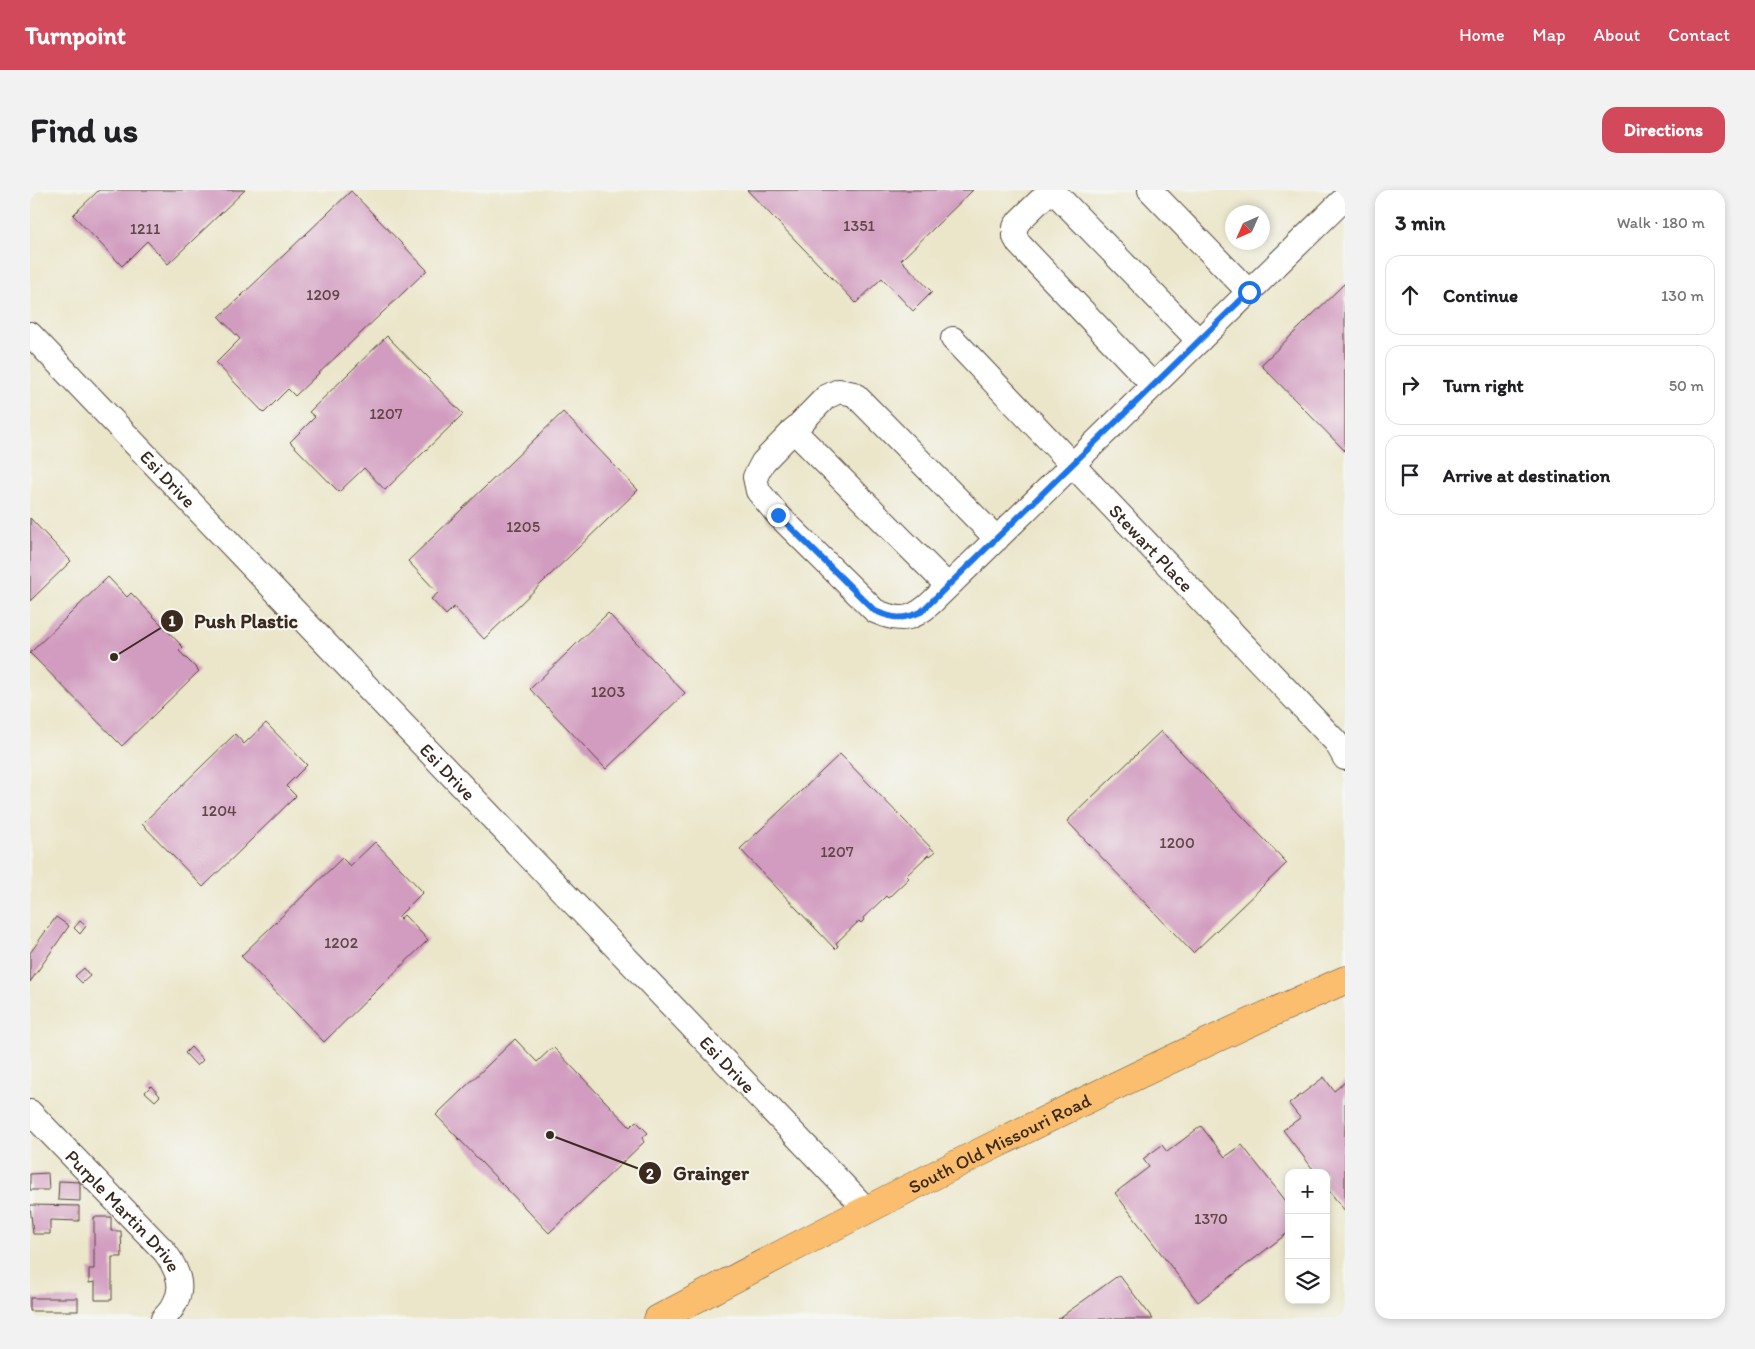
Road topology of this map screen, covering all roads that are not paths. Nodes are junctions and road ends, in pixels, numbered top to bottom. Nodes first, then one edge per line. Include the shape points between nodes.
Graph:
1 (1052, 190) edge
2 (1150, 190) edge
3 (1345, 198) edge
4 (1249, 292) junction
5 (30, 334) edge
6 (953, 339) dead end
7 (1199, 341) junction
8 (1153, 385) junction
9 (793, 430) junction
10 (1073, 465) junction
11 (997, 538) junction
12 (948, 586) junction
13 (1345, 758) edge
14 (1345, 980) edge
15 (30, 1112) edge
16 (866, 1208) junction
17 (162, 1319) edge
18 (658, 1319) edge

1 - 7 street
1 - 8 street via 1018,221 1015,237
2 - 4 street
3 - 4 street
4 - 7 street
5 - 16 street, Esi Drive
6 - 10 street, Stewart Place
7 - 8 street
8 - 10 street
9 - 11 street via 826,397 840,391 854,394
9 - 12 street
9 - 12 street via 763,462 755,477 758,491 778,515 875,611 892,618 908,618 921,612
10 - 11 street
10 - 13 street, Stewart Place via 1336,742
11 - 12 street
14 - 16 main road, South Old Missouri Road via 1219,1036
15 - 17 street, Purple Martin Drive via 174,1264 179,1277 179,1292 174,1308
16 - 18 main road, South Old Missouri Road

